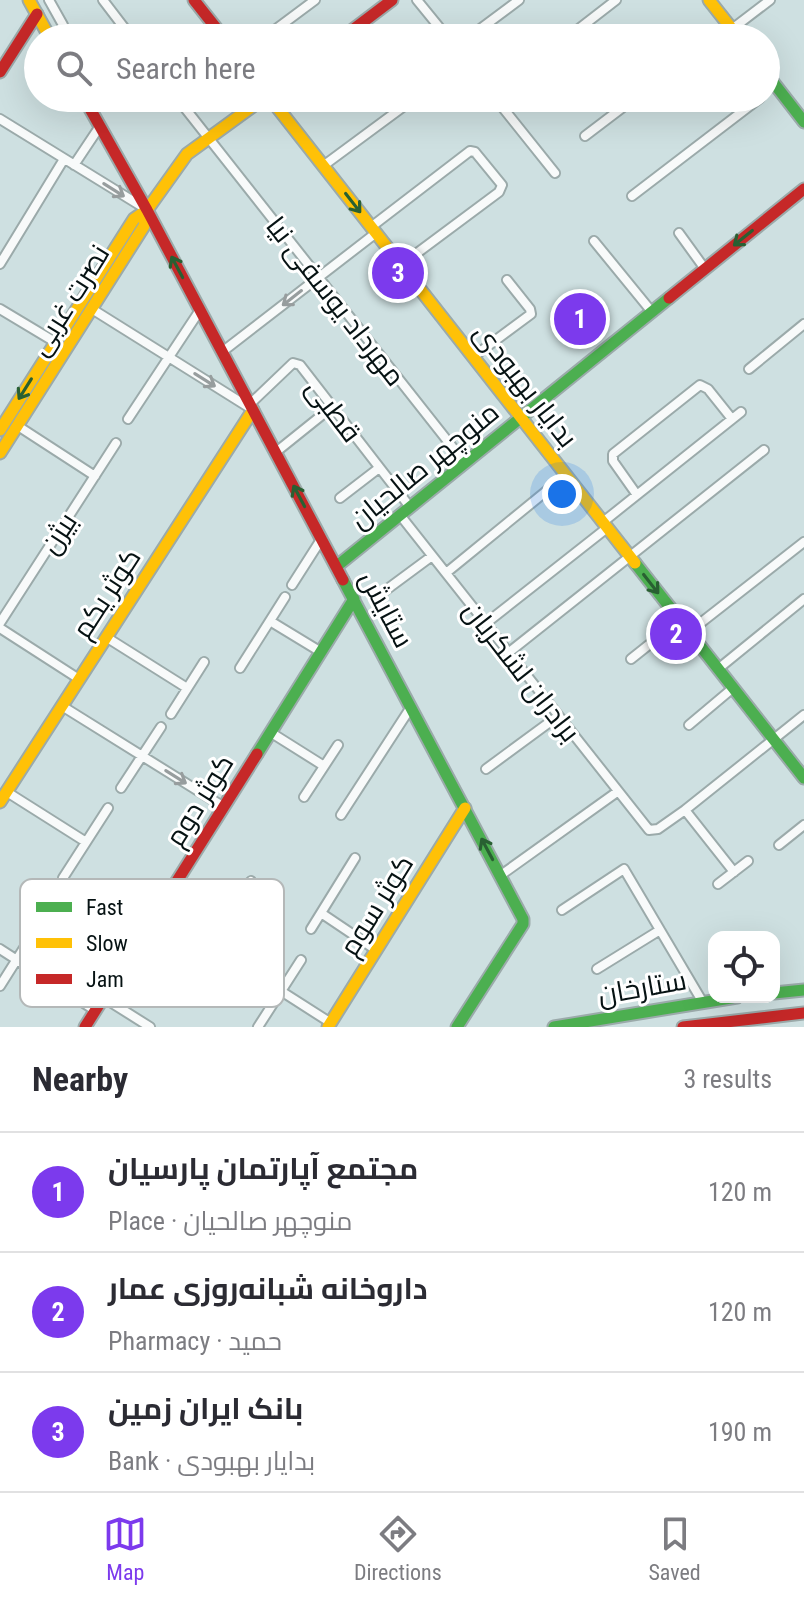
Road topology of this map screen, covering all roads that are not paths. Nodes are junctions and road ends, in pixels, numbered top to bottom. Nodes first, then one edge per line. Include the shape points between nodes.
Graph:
1 (29, 0) edge
2 (49, 0) edge
3 (103, 0) edge
4 (194, 0) edge
5 (315, 0) edge
6 (392, 0) edge
7 (417, 0) edge
8 (519, 0) edge
9 (616, 0) edge
10 (709, 0) edge
11 (770, 0) edge
12 (37, 14) junction
13 (31, 24) edge
14 (42, 24) edge
15 (62, 24) edge
16 (121, 24) edge
17 (213, 24) edge
18 (283, 24) edge
19 (360, 24) edge
20 (437, 24) edge
21 (487, 24) edge
22 (585, 24) edge
23 (728, 24) edge
24 (741, 24) edge
25 (24, 34) edge
26 (0, 72) edge
27 (780, 97) edge
28 (92, 112) edge
29 (188, 112) edge
30 (247, 112) edge
31 (279, 112) edge
32 (396, 112) edge
33 (506, 112) edge
34 (617, 112) edge
35 (742, 112) edge
36 (802, 116) edge
37 (0, 119) edge
38 (100, 126) junction
39 (585, 136) dead end
40 (208, 139) junction
41 (64, 159) junction
42 (74, 165) junction
43 (323, 166) junction
44 (555, 173) dead end
45 (804, 189) edge
46 (632, 196) dead end
47 (147, 210) junction
48 (374, 230) junction
49 (679, 233) dead end
50 (594, 241) dead end
51 (0, 264) edge
52 (401, 265) junction
53 (705, 269) junction
54 (318, 278) junction
55 (507, 280) dead end
56 (0, 309) edge
57 (92, 309) junction
58 (200, 310) junction
59 (652, 312) junction
60 (804, 324) edge
61 (55, 342) junction
62 (222, 352) junction
63 (168, 357) junction
64 (473, 357) junction
65 (749, 369) dead end
66 (252, 407) junction
67 (332, 407) junction
68 (741, 412) dead end
69 (521, 418) junction
70 (128, 419) dead end
71 (732, 419) junction
72 (18, 426) junction
73 (0, 430) edge
74 (116, 443) dead end
75 (764, 450) dead end
76 (276, 452) junction
77 (0, 453) edge
78 (465, 463) junction
79 (379, 468) junction
80 (566, 475) junction
81 (95, 476) junction
82 (637, 495) junction
83 (340, 498) dead end
84 (405, 511) junction
85 (605, 525) junction
86 (322, 538) junction
87 (804, 542) edge
88 (432, 556) junction
89 (629, 556) junction
90 (337, 566) junction
91 (446, 573) junction
92 (292, 585) dead end
93 (386, 590) dead end
94 (285, 597) dead end
95 (354, 599) junction
96 (804, 599) edge
97 (680, 620) junction
98 (270, 621) junction
99 (485, 624) junction
100 (0, 626) edge
101 (689, 632) junction
102 (106, 637) junction
103 (321, 652) junction
104 (508, 653) junction
105 (631, 659) dead end
106 (204, 662) dead end
107 (240, 668) dead end
108 (718, 669) junction
109 (79, 679) junction
110 (187, 688) junction
111 (733, 688) junction
112 (62, 706) junction
113 (411, 707) junction
114 (171, 714) dead end
115 (804, 715) edge
116 (558, 716) junction
117 (689, 725) dead end
118 (161, 727) dead end
119 (270, 732) junction
120 (773, 739) junction
121 (338, 745) dead end
122 (142, 756) junction
123 (324, 766) junction
124 (486, 769) dead end
125 (804, 778) edge
126 (121, 788) dead end
127 (617, 792) junction
128 (3, 797) edge
129 (304, 797) dead end
130 (224, 807) junction
131 (108, 808) dead end
132 (465, 808) junction
133 (685, 810) junction
134 (341, 815) dead end
135 (804, 825) edge
136 (86, 842) junction
137 (779, 845) dead end
138 (355, 858) dead end
139 (748, 861) dead end
140 (734, 872) junction
141 (501, 875) junction
142 (63, 878) dead end
143 (179, 879) edge
144 (718, 884) dead end
145 (562, 910) dead end
146 (321, 913) junction
147 (311, 929) dead end
148 (660, 930) junction
149 (0, 949) edge
150 (376, 950) junction
151 (20, 955) edge
152 (17, 960) junction
153 (301, 960) dead end
154 (20, 962) edge
155 (597, 969) dead end
156 (0, 986) edge
157 (284, 986) edge
158 (804, 990) edge
159 (780, 992) edge
160 (284, 993) edge
161 (708, 1000) edge
162 (702, 1001) junction
163 (90, 1007) edge
164 (98, 1007) edge
165 (118, 1007) edge
166 (271, 1007) edge
167 (96, 1011) junction
168 (804, 1013) edge
169 (728, 1024) edge
170 (330, 1025) edge
171 (85, 1027) edge
172 (150, 1027) edge
173 (258, 1027) edge
174 (457, 1027) edge
175 (554, 1027) edge
176 (683, 1027) edge

1 - 12 street
2 - 15 street
3 - 16 street
4 - 17 street
5 - 18 street
6 - 19 street
7 - 20 street
8 - 21 street
9 - 22 street
10 - 23 street
11 - 24 street
12 - 13 street
12 - 14 street
25 - 26 street
27 - 36 street
28 - 38 street, ستایش
29 - 40 street, مهرداد یوسفی نیا
30 - 40 street, نصرت غربی
31 - 43 street, بدایار بهبودی
32 - 43 street
33 - 44 street
34 - 39 street
35 - 46 street
37 - 41 street
38 - 42 street
38 - 47 street, ستایش
40 - 47 street, نصرت غربی via 181,160
40 - 54 street, مهرداد یوسفی نیا
41 - 42 street
41 - 51 street
42 -> 47 street
43 -> 48 street, بدایار بهبودی
45 -> 53 street, منوچهر صالحیان
47 - 57 street, نصرت غربی via 144,226
58 -> 47 street, ستایش
47 - 61 street, نصرت غربی via 134,219
48 - 52 street, بدایار بهبودی
48 - 52 street via 470,151 502,185
48 - 54 street
49 - 53 street
50 - 59 street
52 - 64 street, بدایار بهبودی
53 - 59 street, منوچهر صالحیان
54 -> 62 street
54 - 78 street, مهرداد یوسفی نیا
55 - 64 street via 531,314
56 - 61 street
57 - 63 street
57 - 72 street, نصرت غربی
58 - 62 street, ستایش
58 - 63 street
59 - 69 street, منوچهر صالحیان
60 - 65 street
61 -> 73 street, نصرت غربی
62 - 66 street, ستایش
63 -> 66 street
63 - 70 street
64 - 69 street, بدایار بهبودی
66 - 67 street, قطبی via 297,363
66 - 76 street, ستایش
66 - 102 street, کوثر یکم
67 - 76 street
67 - 79 street, قطبی
68 - 71 street
69 - 78 street, منوچهر صالحیان
69 - 80 street, بدایار بهبودی
71 - 82 street
71 - 82 street via 700,385 625,444 612,457
72 - 77 street, نصرت غربی
72 - 81 street
74 - 81 street, بیژن
75 - 89 street
86 -> 76 street, ستایش
78 - 84 street, منوچهر صالحیان
79 - 83 street
79 - 84 street, قطبی
80 - 85 street, بدایار بهبودی
80 - 91 street
81 - 100 street, بیژن
82 - 85 street
84 - 88 street, برادران لشکریان
84 - 90 street, منوچهر صالحیان
85 - 89 street, بدایار بهبودی
85 - 99 street
86 - 90 street, ستایش
86 - 92 street
87 - 101 street
88 - 91 street, برادران لشکریان
88 - 93 street
89 -> 97 street, بدایار بهبودی
89 - 104 street
90 - 95 street, ستایش
91 - 99 street, برادران لشکریان
94 - 98 street
95 - 103 street, کوثر دوم
95 - 113 street, ستایش
96 - 108 street
97 - 101 street, بدایار بهبودی
97 - 105 street
98 - 103 street
98 - 107 street
99 - 104 street, برادران لشکریان
100 - 109 street
101 - 108 street, بدایار بهبودی
102 - 109 street, کوثر یکم
102 - 110 street
103 - 119 street, کوثر دوم
104 - 116 street, برادران لشکریان
106 - 110 street
108 - 111 street, بدایار بهبودی
109 - 112 street, کوثر یکم
110 - 114 street
111 - 117 street
111 - 120 street, بدایار بهبودی
112 - 122 street
112 - 128 street, کوثر یکم
113 - 132 street, ستایش
113 - 134 street
115 - 120 street
116 - 124 street
116 - 127 street, برادران لشکریان
118 - 122 street
119 - 123 street
119 - 130 street, کوثر دوم
120 - 125 street, بدایار بهبودی
120 - 133 street
121 - 123 street
122 - 126 street
122 -> 130 street
123 - 129 street
127 - 133 street, برادران لشکریان via 645,827 655,831
127 - 141 street
128 - 136 street
130 - 143 street, کوثر دوم
131 - 136 street
141 -> 132 street, ستایش
132 - 150 street, کوثر سوم
133 - 140 street
135 - 137 street
136 - 142 street
138 - 146 street
139 - 140 street
140 - 144 street
141 - 174 street, ستایش via 523,924
145 - 148 street via 624,869
146 - 147 street
146 - 150 street
148 - 155 street
148 - 162 street
149 - 152 street
150 - 170 street, کوثر سوم
151 - 152 street
152 - 154 street
152 - 156 street
153 - 157 street
158 - 159 street
160 - 170 street
161 - 162 street, ستارخان
162 - 175 street, ستارخان
163 - 167 street
164 - 167 street, کوثر دوم
165 - 172 street
166 - 173 street
167 - 171 street, کوثر دوم
168 - 169 street, ستارخان
169 - 176 street, ستارخان

